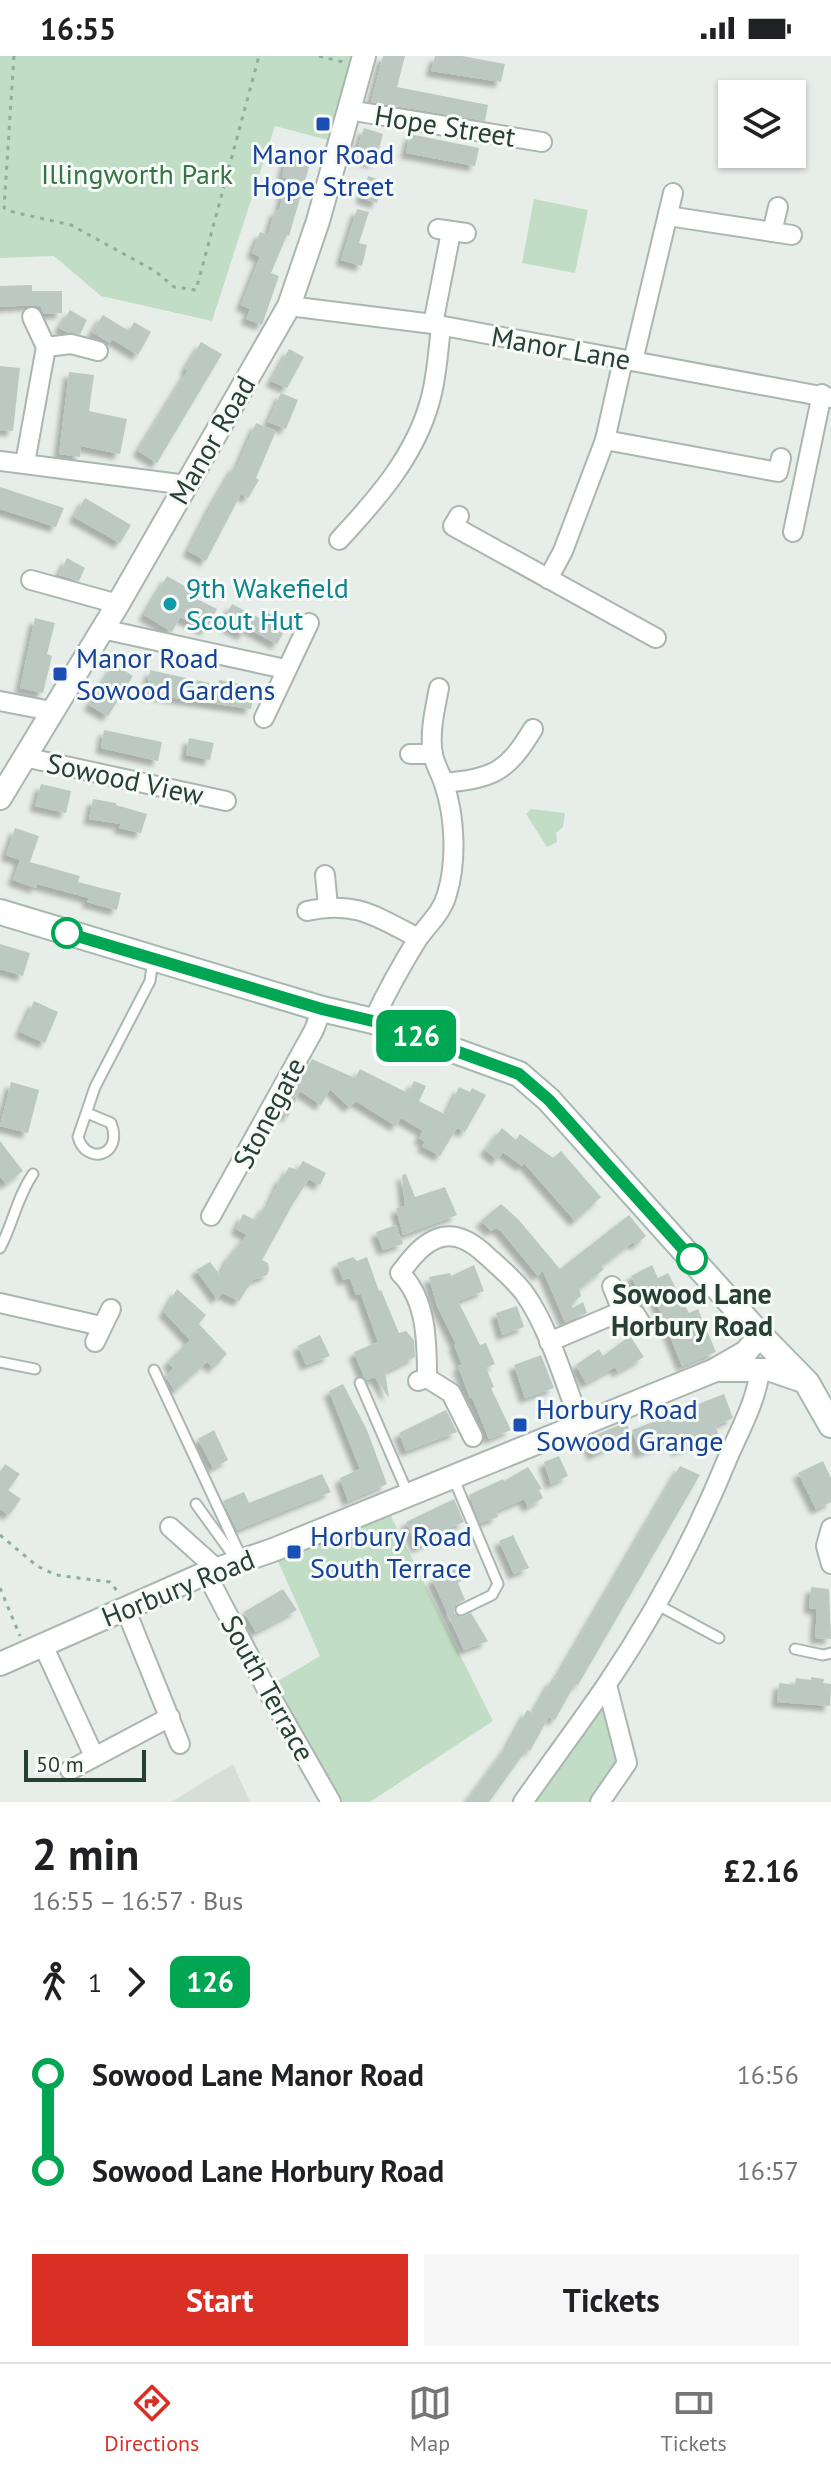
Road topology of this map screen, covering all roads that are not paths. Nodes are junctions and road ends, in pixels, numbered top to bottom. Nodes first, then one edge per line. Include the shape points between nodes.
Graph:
1 (362, 61) edge
2 (348, 110) junction
3 (542, 142) dead end
4 (673, 193) dead end
5 (778, 207) dead end
6 (668, 216) junction
7 (452, 232) dead end
8 (772, 232) junction
9 (792, 235) dead end
10 (289, 306) junction
11 (32, 317) dead end
12 (437, 325) junction
13 (46, 347) junction
14 (98, 351) dead end
15 (628, 360) junction
16 (829, 396) edge
17 (605, 440) junction
18 (781, 458) dead end
19 (0, 461) edge
20 (25, 463) junction
21 (187, 485) junction
22 (459, 516) dead end
23 (793, 532) dead end
24 (339, 539) dead end
25 (548, 579) junction
26 (31, 580) dead end
27 (118, 604) junction
28 (309, 623) dead end
29 (102, 629) junction
30 (656, 638) dead end
31 (285, 669) junction
32 (439, 688) dead end
33 (0, 701) edge
34 (51, 711) junction
35 (264, 718) dead end
36 (533, 729) dead end
37 (410, 754) dead end
38 (433, 754) junction
39 (24, 757) junction
40 (510, 764) junction
41 (524, 778) dead end
42 (444, 783) junction
43 (0, 798) edge
44 (226, 801) dead end
45 (325, 875) dead end
46 (328, 906) junction
47 (307, 911) dead end
48 (0, 912) edge
49 (418, 938) junction
50 (153, 959) junction
51 (322, 1009) junction
52 (373, 1021) junction
53 (87, 1113) junction
54 (33, 1174) dead end
55 (211, 1216) dead end
56 (0, 1248) edge
57 (612, 1286) dead end
58 (0, 1303) edge
59 (111, 1309) dead end
60 (622, 1311) junction
61 (642, 1325) dead end
62 (760, 1335) junction
63 (549, 1342) junction
64 (0, 1362) edge
65 (35, 1369) dead end
66 (760, 1369) junction
67 (154, 1370) dead end
68 (713, 1371) junction
69 (360, 1383) dead end
70 (807, 1383) junction
71 (581, 1425) junction
72 (831, 1425) edge
73 (473, 1437) dead end
74 (453, 1477) junction
75 (408, 1495) junction
76 (196, 1504) dead end
77 (170, 1527) dead end
78 (831, 1528) edge
79 (831, 1564) edge
80 (226, 1566) junction
81 (656, 1604) junction
82 (128, 1607) junction
83 (461, 1610) dead end
84 (719, 1638) dead end
85 (34, 1649) junction
86 (795, 1649) dead end
87 (831, 1653) edge
88 (0, 1664) edge
89 (607, 1685) junction
90 (170, 1717) junction
91 (180, 1744) dead end
92 (94, 1756) junction
93 (70, 1770) dead end
94 (331, 1802) edge
95 (523, 1802) edge
96 (600, 1802) edge

1 - 2 street, Manor Road
2 - 3 street, Hope Street
2 - 10 street, Manor Road
4 - 6 street
5 - 8 street
6 - 8 street
6 - 15 street
7 - 12 street
8 - 9 street
10 - 12 street, Manor Lane
10 - 21 street, Manor Road
11 - 13 street
12 - 15 street, Manor Lane
12 - 24 street via 431,399 421,428 382,492
13 - 14 street via 71,344
13 - 20 street
15 - 16 street, Manor Lane
15 - 17 street
16 - 23 street
17 - 18 street via 778,472
17 - 25 street
19 - 20 street
20 - 21 street
21 - 27 street, Manor Road
22 - 25 street via 453,526
25 - 30 street
26 - 27 street
27 - 29 street, Manor Road
28 - 31 street
29 - 31 street
29 - 34 street, Manor Road
31 - 35 street
32 - 38 street
33 - 34 street
34 - 39 street, Manor Road
36 - 40 street
37 - 38 street
38 - 42 street
39 - 43 street, Manor Road
39 - 44 street, Sowood View
40 - 41 street
40 - 42 street via 477,779
42 - 49 street via 452,835 447,895
45 - 46 street
46 - 47 street
46 - 49 street via 371,913
48 - 50 main road
49 - 52 street
50 - 51 main road
50 - 53 lane via 150,981
51 - 52 main road
51 - 55 street, Stonegate
52 - 62 main road via 519,1074 549,1100
53 - 53 lane via 80,1145 98,1155 107,1152 114,1144 111,1123
54 - 56 lane via 21,1191
57 - 60 street
58 - 59 street via 98,1334
60 - 61 street via 635,1314
60 - 63 street
62 - 68 street, Horbury Road via 746,1352
62 - 70 main road
63 - 71 street
63 - 73 street via 523,1292 472,1243 438,1238 400,1273 422,1312 421,1380 451,1393
64 - 65 lane
66 - 68 street, Horbury Road
66 - 70 street, Horbury Road
66 - 81 street via 714,1492
67 - 80 lane
68 - 71 street, Horbury Road
69 - 75 lane
70 - 72 main road
71 - 74 street, Horbury Road
74 - 75 street, Horbury Road
74 - 83 lane via 498,1584 492,1595
75 - 80 street, Horbury Road
76 - 80 lane
77 - 80 street
78 - 79 street via 826,1546
80 - 82 street, Horbury Road
80 - 94 street, South Terrace via 266,1688
81 - 84 lane
81 - 89 street
82 - 85 street, Horbury Road
82 - 90 street
85 - 88 street, Horbury Road
85 - 92 street
86 - 87 lane
89 - 95 street
89 - 96 street via 627,1763
90 - 91 street
90 - 92 street
92 - 93 street

